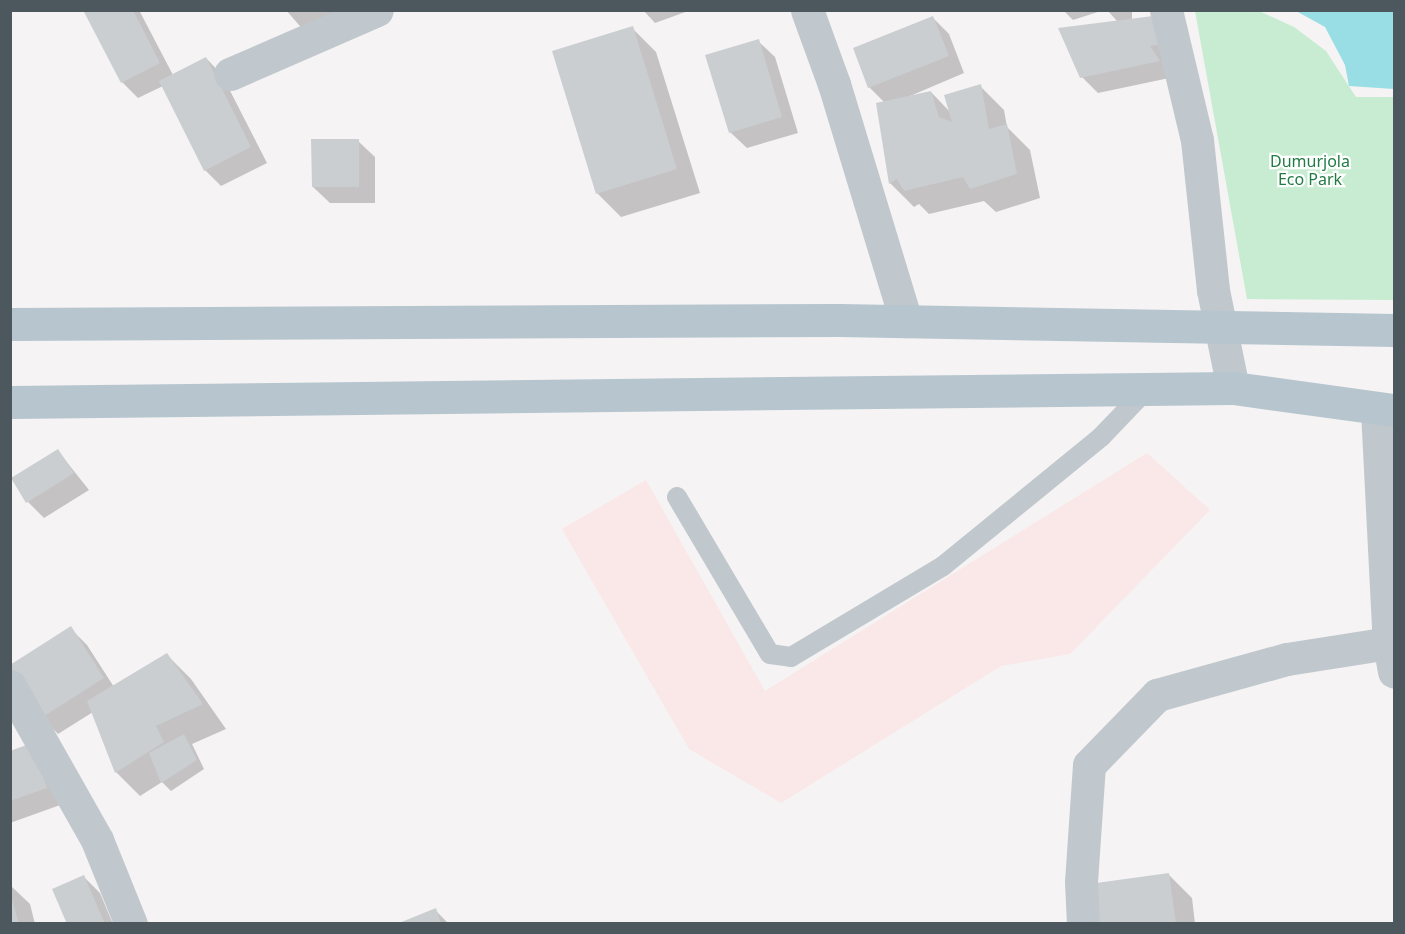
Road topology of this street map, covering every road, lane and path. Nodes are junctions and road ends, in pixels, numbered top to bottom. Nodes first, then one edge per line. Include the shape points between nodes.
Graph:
1 (377, 10) edge
2 (807, 10) edge
3 (1166, 10) edge
4 (230, 74) dead end
5 (906, 321) junction
6 (10, 324) edge
7 (1222, 327) junction
8 (1395, 330) edge
9 (1233, 388) junction
10 (1147, 389) junction
11 (10, 402) edge
12 (1386, 410) edge
13 (677, 497) dead end
14 (1392, 658) edge
15 (10, 686) edge
16 (130, 924) edge
17 (1083, 924) edge

1 - 4 street
2 - 5 street via 834,84
3 - 7 street via 1197,140 1213,290
5 - 6 main road
5 - 7 main road
7 - 8 main road
7 - 9 street
9 - 10 main road
9 - 12 main road
10 - 11 main road
10 - 13 lane via 1101,438 943,566 791,657 770,654
12 - 14 street
14 - 17 street via 1287,659 1157,695 1089,765 1081,882
15 - 16 street via 97,840

